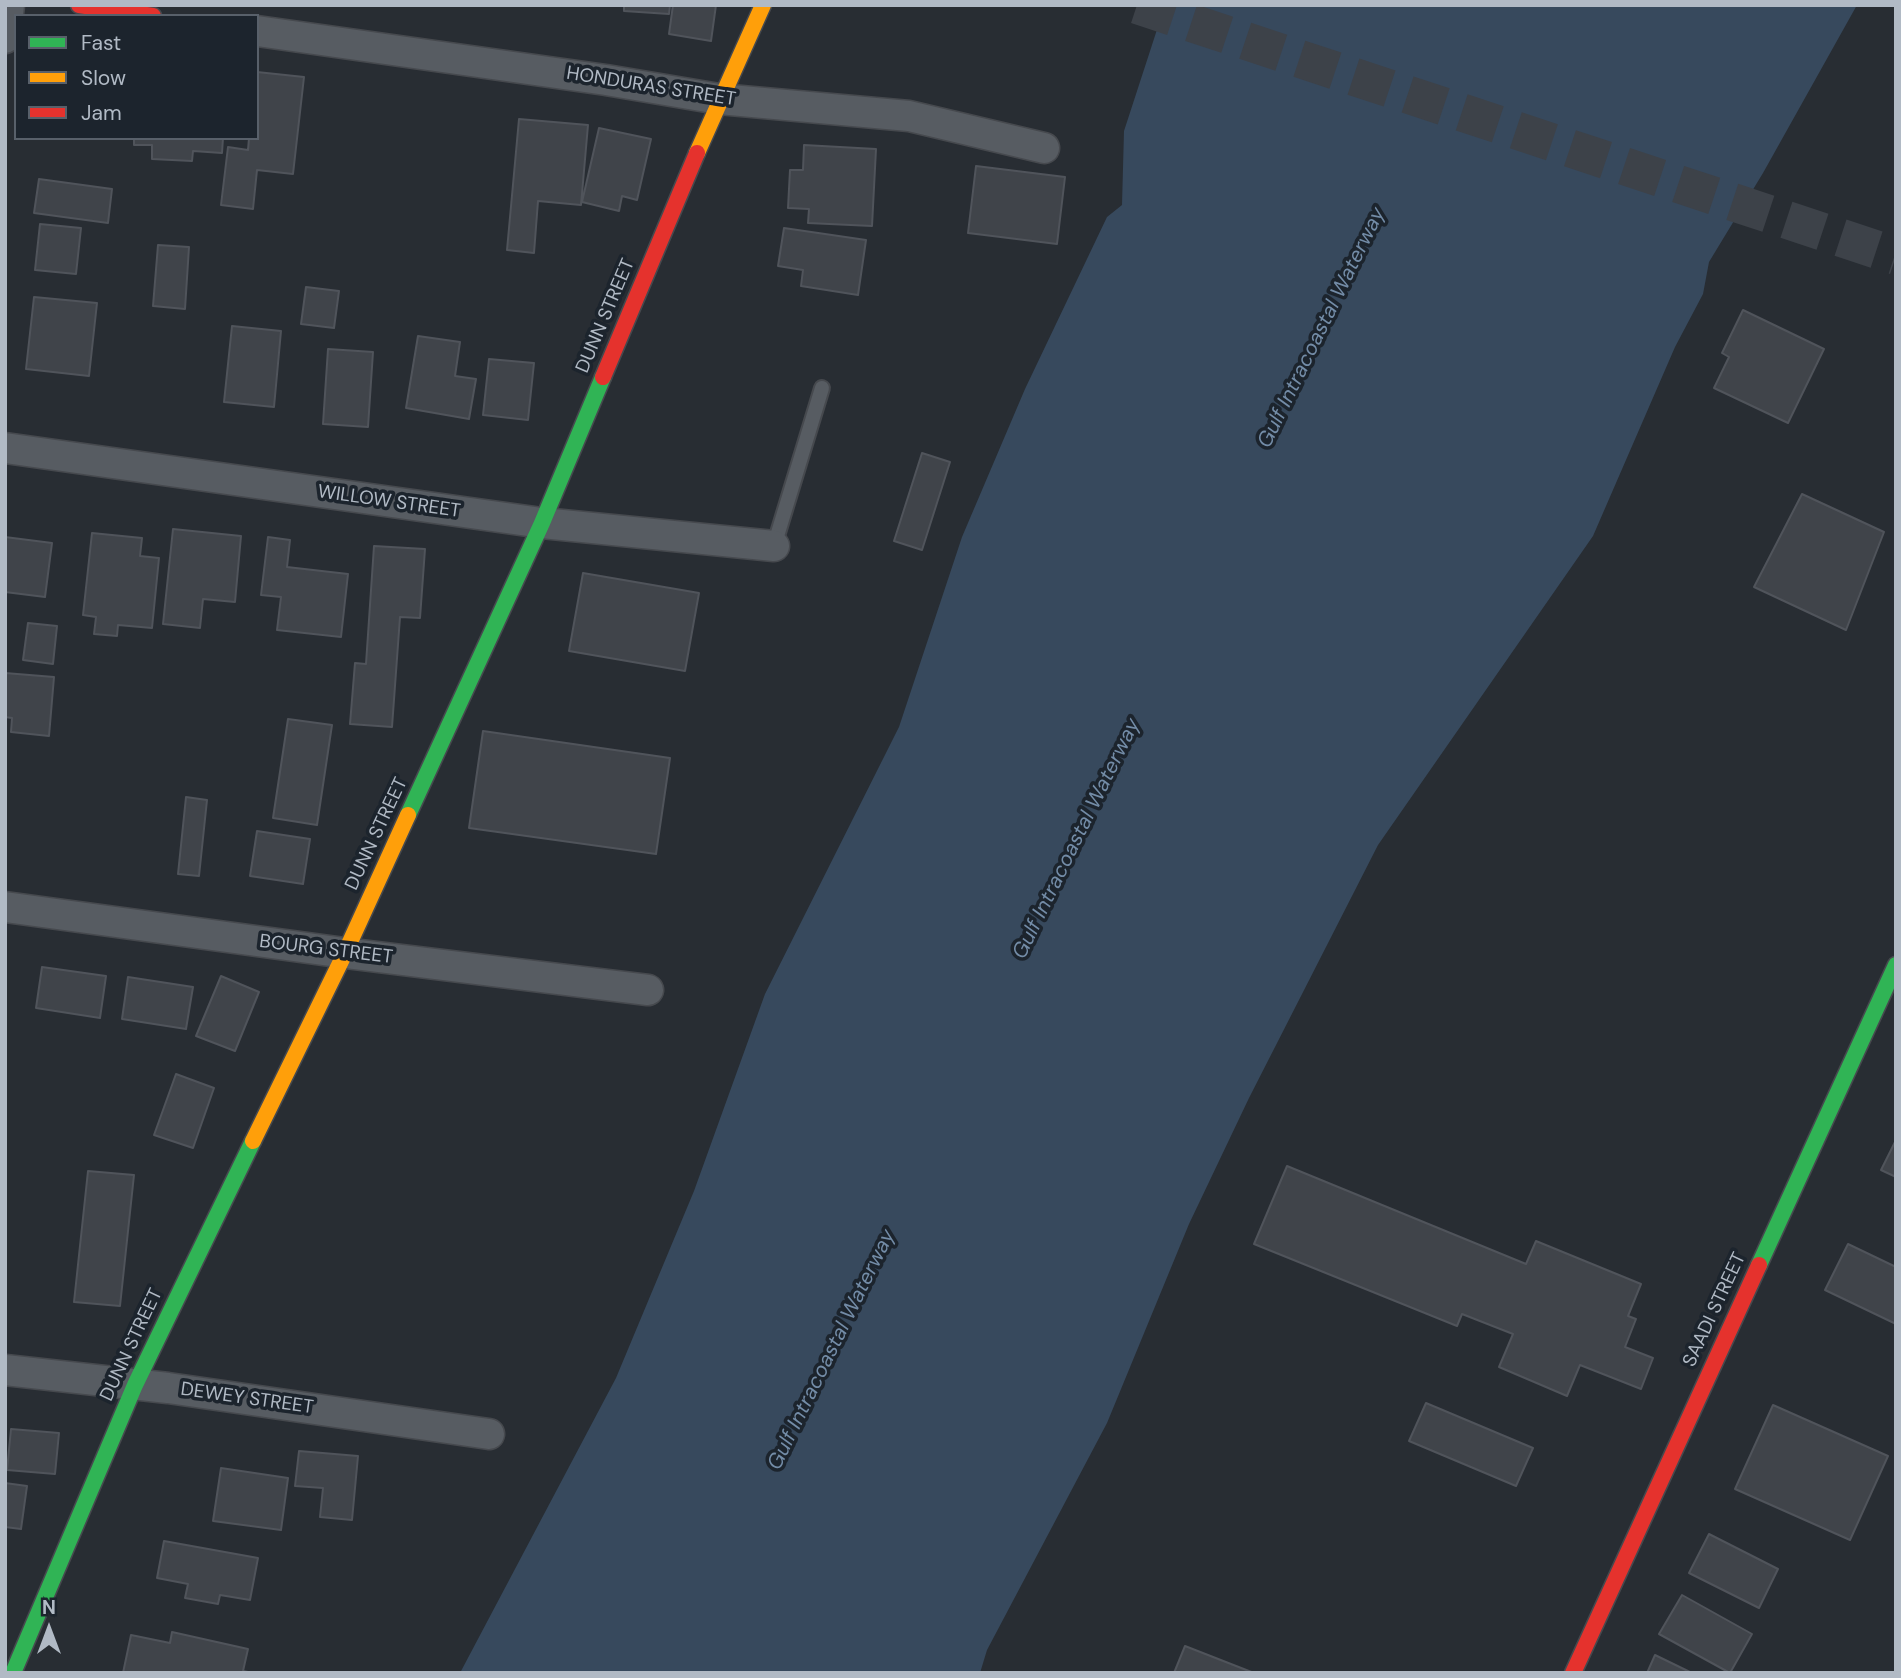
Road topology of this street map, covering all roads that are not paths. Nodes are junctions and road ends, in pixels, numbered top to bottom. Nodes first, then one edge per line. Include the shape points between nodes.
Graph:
1 (9, 5) edge
2 (79, 5) edge
3 (763, 5) edge
4 (140, 14) edge
5 (259, 31) edge
6 (5, 38) edge
7 (719, 99) junction
8 (1044, 148) dead end
9 (822, 388) dead end
10 (5, 448) edge
11 (541, 523) junction
12 (774, 546) joint
13 (5, 907) edge
14 (345, 953) junction
15 (1896, 965) edge
16 (648, 990) dead end
17 (5, 1370) edge
18 (135, 1385) junction
19 (489, 1434) dead end
20 (13, 1673) edge
21 (1573, 1673) edge

1 - 6 street
2 - 4 street
3 - 7 street, DUNN STREET
5 - 7 street, HONDURAS STREET
7 - 8 street, HONDURAS STREET via 909,116
7 - 11 street, DUNN STREET
9 - 12 lane
10 - 11 street, WILLOW STREET
11 - 12 street, WILLOW STREET
11 - 14 street, DUNN STREET
13 - 14 street, BOURG STREET
14 - 16 street, BOURG STREET
14 - 18 street, DUNN STREET
15 - 21 street, SAADI STREET
17 - 18 street, DEWEY STREET
18 - 19 street, DEWEY STREET
18 - 20 street, DUNN STREET

